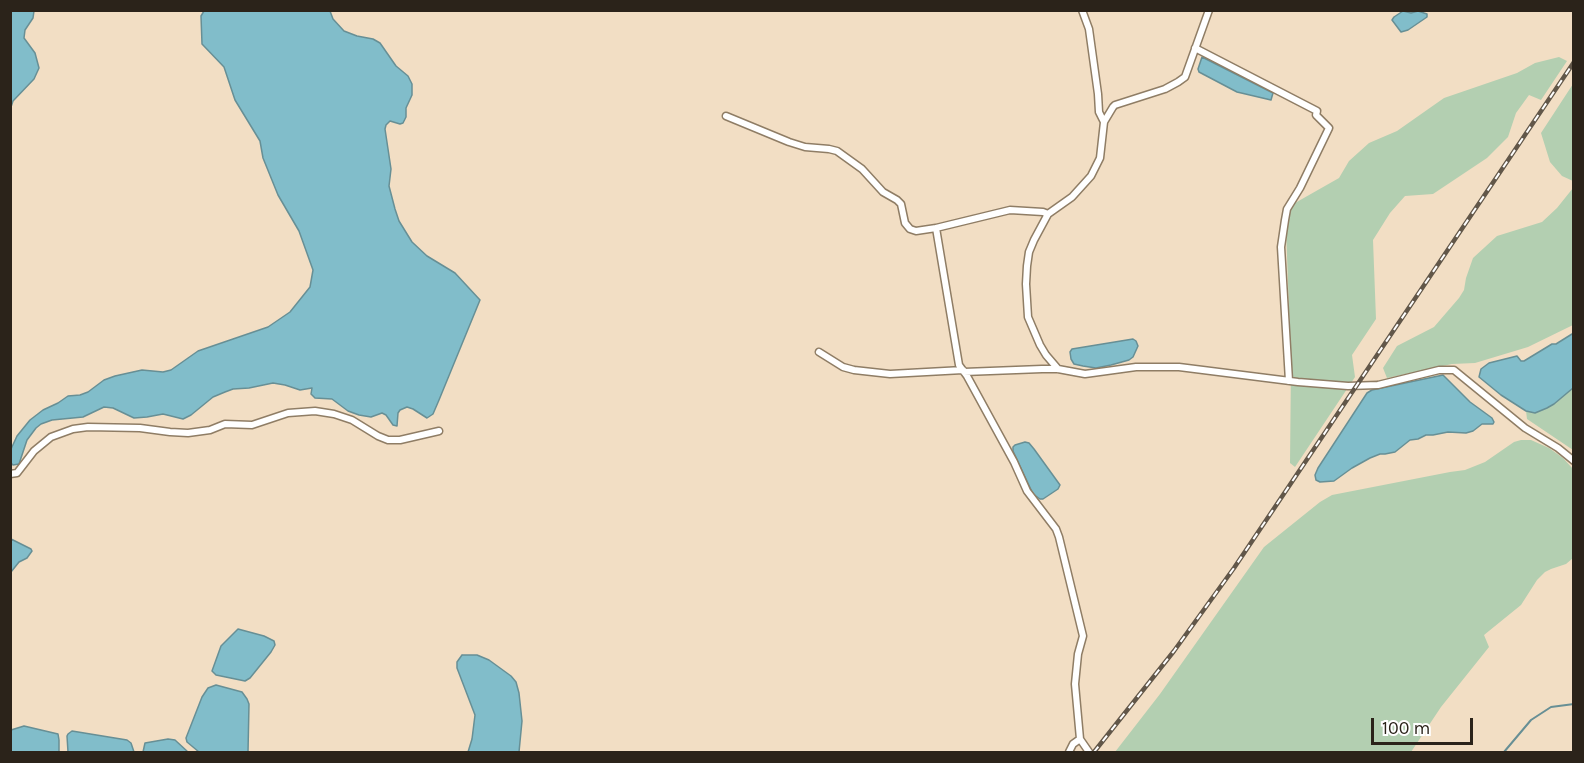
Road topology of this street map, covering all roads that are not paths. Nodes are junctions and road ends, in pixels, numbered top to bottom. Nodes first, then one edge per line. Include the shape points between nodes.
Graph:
1 (1082, 10) edge
2 (1209, 10) edge
3 (1195, 48) junction
4 (726, 116) dead end
5 (1104, 122) junction
6 (1048, 214) junction
7 (936, 228) junction
8 (819, 352) dead end
9 (1058, 369) junction
10 (964, 371) junction
11 (1289, 381) junction
12 (439, 431) dead end
13 (1574, 460) edge
14 (10, 474) edge
15 (1080, 739) junction
16 (1069, 753) edge
17 (1089, 753) edge

1 - 5 street via 1089,29 1099,112
2 - 3 street
3 - 5 street via 1185,77 1165,89 1115,105
3 - 11 street via 1317,111 1316,115 1329,128 1285,220 1281,247
4 - 7 street via 797,144 837,151 901,204 910,229
5 - 6 street via 1100,158 1091,176 1072,197
6 - 7 street via 1010,210
6 - 9 street via 1029,252 1028,317 1046,355
7 - 10 street via 958,360
8 - 10 street via 854,370 890,374
9 - 10 street
9 - 11 street via 1085,374 1136,367 1179,367
10 - 15 street via 1027,491 1059,537 1083,636 1075,684
11 - 13 street via 1372,386 1454,370 1526,428
12 - 14 street via 388,440 352,420 315,411 288,413 252,425 225,424 188,433 88,427 51,436 17,473
15 - 16 street
15 - 17 street

